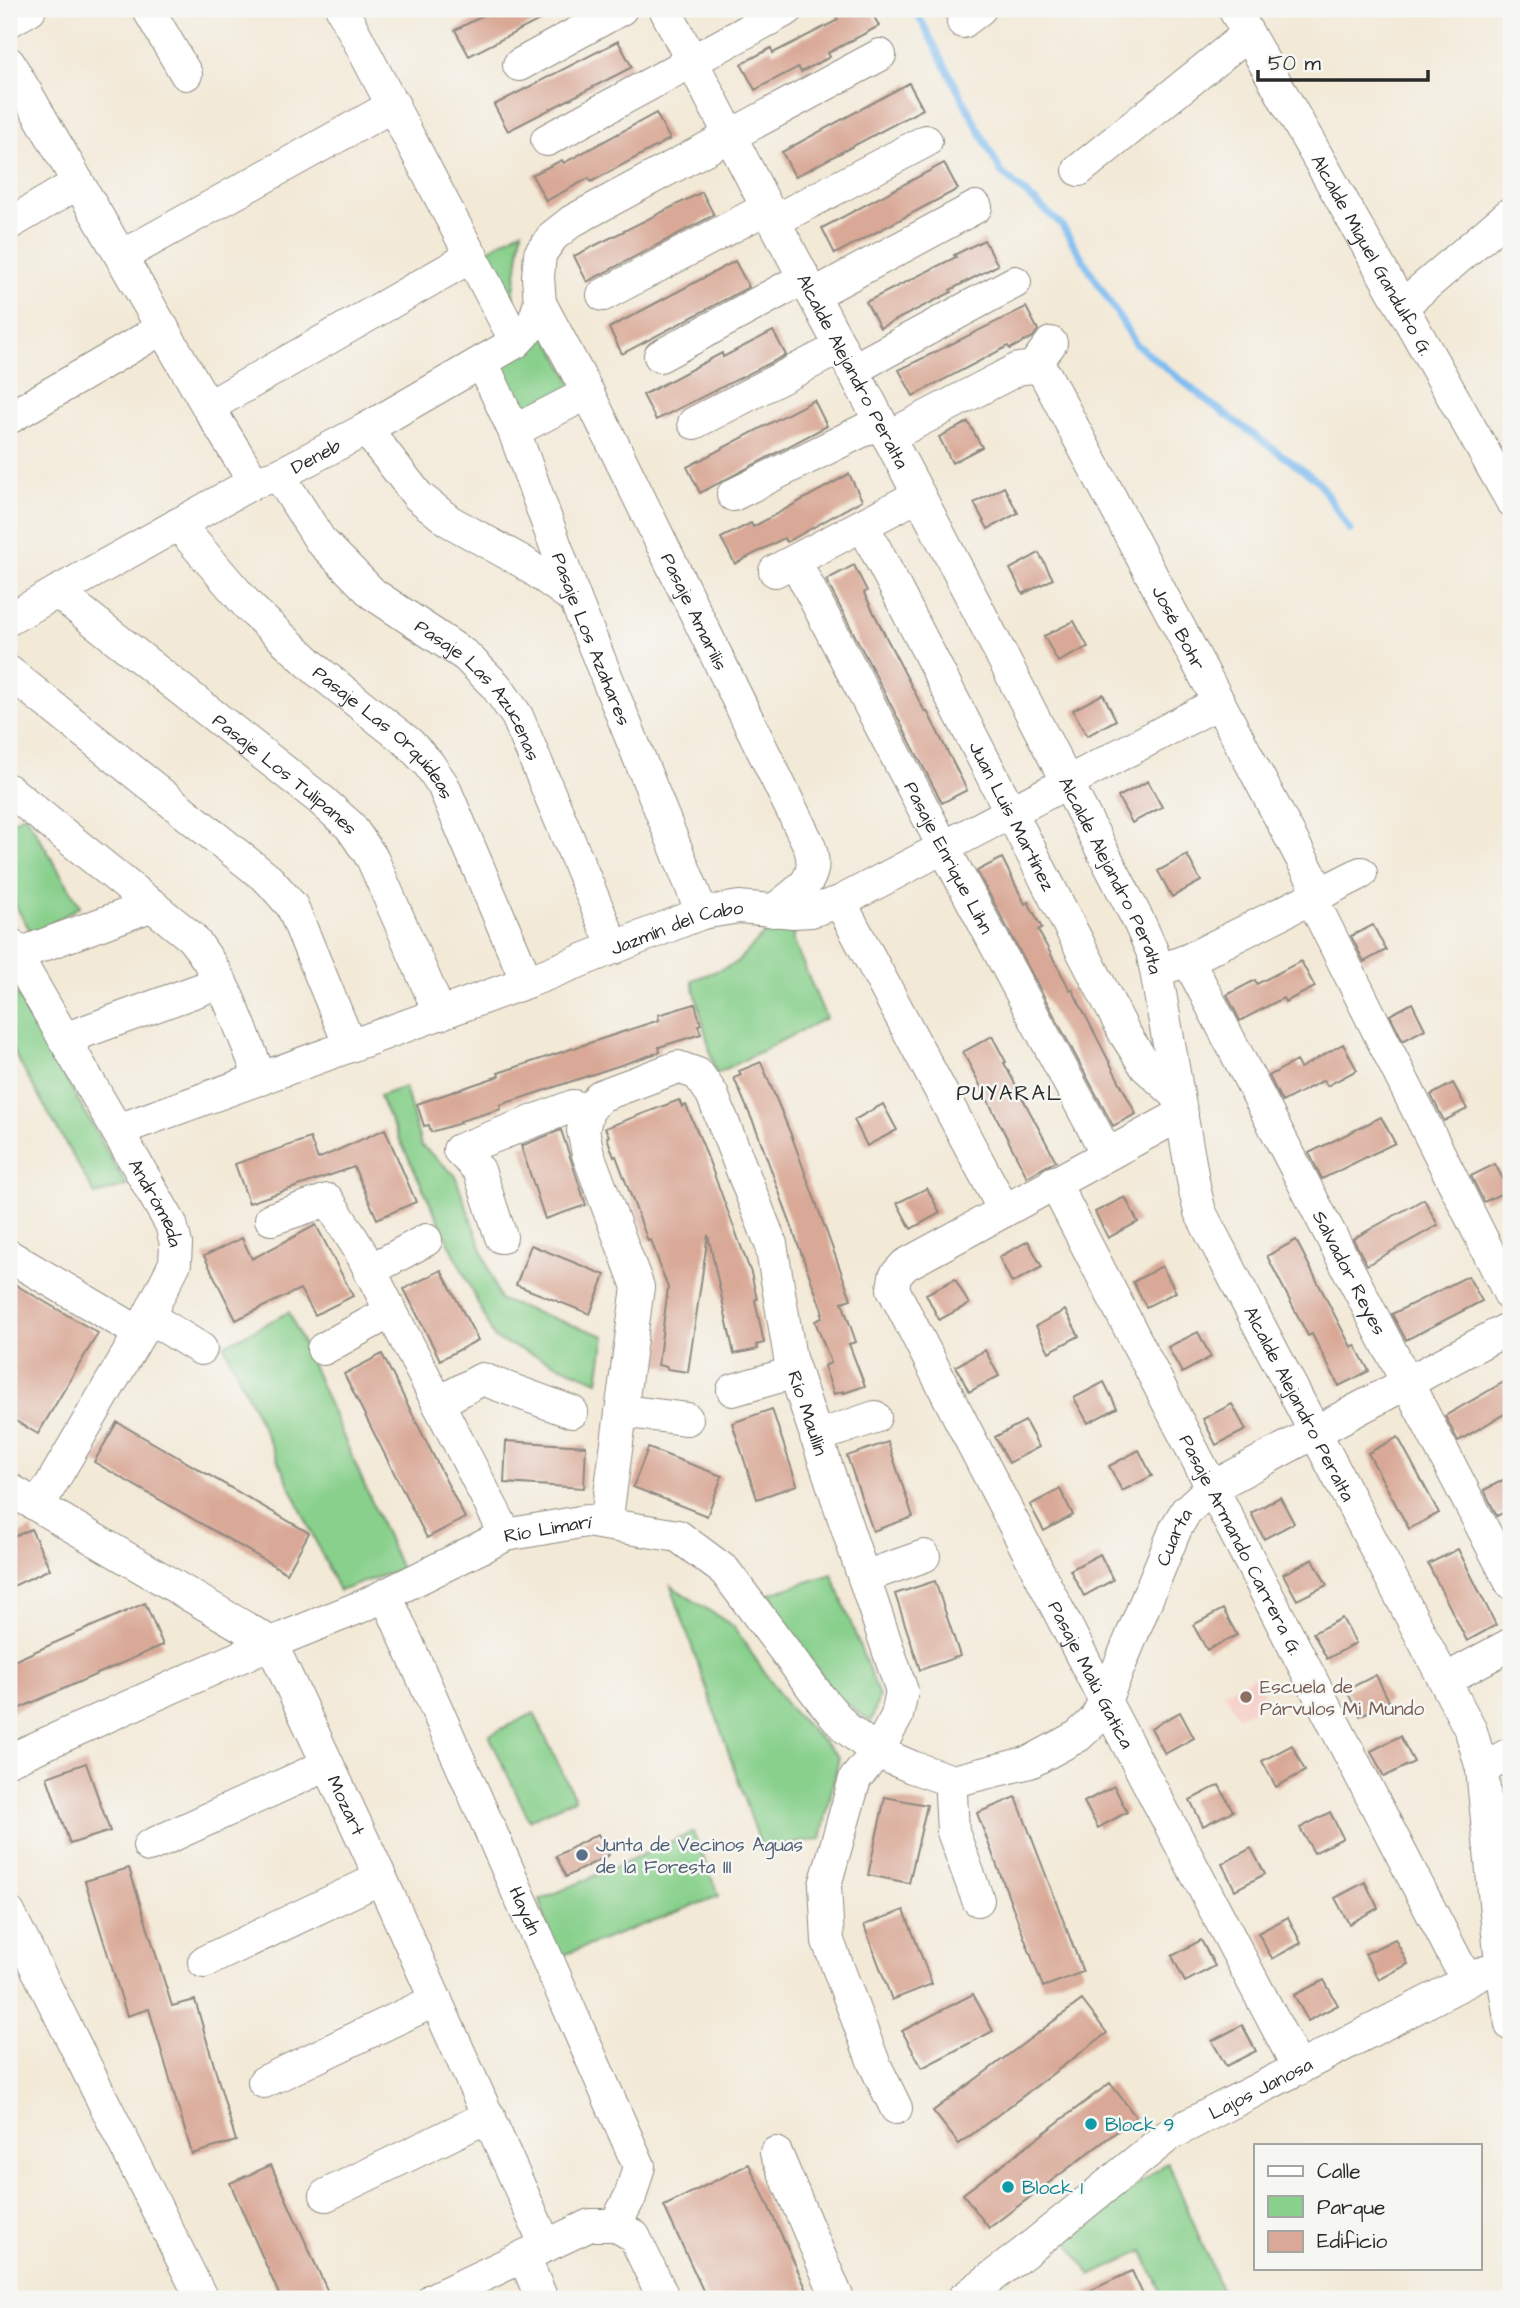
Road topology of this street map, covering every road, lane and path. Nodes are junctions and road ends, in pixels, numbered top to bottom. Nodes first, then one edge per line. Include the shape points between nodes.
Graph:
1 (30, 9) edge
2 (148, 9) edge
3 (342, 9) edge
4 (621, 9) edge
5 (665, 9) edge
6 (788, 9) edge
7 (9, 21) edge
8 (1241, 21) edge
9 (880, 55) dead end
10 (692, 62) junction
11 (9, 63) edge
12 (519, 65) dead end
13 (186, 74) dead end
14 (394, 105) junction
15 (731, 137) junction
16 (547, 140) dead end
17 (926, 141) dead end
18 (1079, 170) dead end
19 (78, 183) junction
20 (976, 207) dead end
21 (1511, 213) edge
22 (771, 214) junction
23 (9, 224) edge
24 (122, 256) junction
25 (472, 256) junction
26 (1015, 282) dead end
27 (809, 286) junction
28 (603, 295) dead end
29 (540, 303) junction
30 (1402, 306) junction
31 (163, 328) junction
32 (516, 342) junction
33 (660, 356) dead end
34 (847, 359) junction
35 (482, 362) junction
36 (588, 393) junction
37 (208, 407) junction
38 (9, 418) edge
39 (694, 423) dead end
40 (366, 429) junction
41 (884, 430) junction
42 (514, 431) junction
43 (266, 479) junction
44 (733, 495) dead end
45 (919, 495) junction
46 (1511, 500) edge
47 (178, 524) junction
48 (863, 525) junction
49 (57, 592) junction
50 (575, 599) junction
51 (9, 619) edge
52 (9, 672) edge
53 (1218, 703) junction
54 (1068, 782) junction
55 (9, 790) edge
56 (1010, 812) junction
57 (944, 848) junction
58 (1360, 873) dead end
59 (1316, 897) junction
60 (840, 902) junction
61 (153, 905) junction
62 (773, 911) junction
63 (702, 913) junction
64 (614, 948) junction
65 (12, 949) edge
66 (1188, 960) junction
67 (1156, 971) junction
68 (220, 982) junction
69 (527, 982) junction
70 (440, 1014) junction
71 (64, 1039) junction
72 (350, 1046) junction
73 (261, 1079) junction
74 (1180, 1105) junction
75 (588, 1111) junction
76 (118, 1130) junction
77 (1107, 1154) junction
78 (1054, 1182) junction
79 (1004, 1210) junction
80 (271, 1219) dead end
81 (501, 1237) dead end
82 (426, 1240) dead end
83 (9, 1256) edge
84 (364, 1260) junction
85 (1511, 1297) edge
86 (390, 1312) junction
87 (145, 1325) junction
88 (1511, 1327) edge
89 (201, 1349) dead end
90 (323, 1349) dead end
91 (795, 1372) junction
92 (1406, 1382) junction
93 (733, 1390) dead end
94 (438, 1404) junction
95 (621, 1411) junction
96 (572, 1412) dead end
97 (875, 1417) dead end
98 (687, 1419) dead end
99 (1316, 1431) junction
100 (817, 1437) junction
101 (1211, 1488) junction
102 (9, 1489) edge
103 (38, 1505) junction
104 (607, 1524) junction
105 (506, 1535) junction
106 (924, 1556) dead end
107 (864, 1577) junction
108 (1511, 1583) edge
109 (386, 1595) junction
110 (271, 1643) junction
111 (1511, 1644) edge
112 (1445, 1679) junction
113 (1105, 1701) junction
114 (877, 1752) junction
115 (1511, 1758) edge
116 (9, 1760) edge
117 (327, 1765) junction
118 (1482, 1769) junction
119 (953, 1782) junction
120 (149, 1846) dead end
121 (380, 1878) junction
122 (978, 1900) dead end
123 (9, 1913) edge
124 (1506, 1961) edge
125 (204, 1962) dead end
126 (1467, 1981) junction
127 (436, 2000) junction
128 (1511, 2025) edge
129 (1299, 2069) junction
130 (264, 2082) dead end
131 (897, 2108) dead end
132 (489, 2116) junction
133 (776, 2152) dead end
134 (326, 2195) dead end
135 (615, 2225) junction
136 (535, 2252) junction
137 (202, 2299) edge
138 (433, 2299) edge
139 (542, 2299) edge
140 (664, 2299) edge
141 (838, 2299) edge
142 (962, 2299) edge

1 - 7 street
2 - 13 street
3 - 14 street
4 - 12 street
5 - 10 street, Alcalde Alejandro Peralta
6 - 10 street
8 - 18 street
8 - 30 street, Alcalde Miguel Gandulfo G.
9 - 15 street
10 - 15 street, Alcalde Alejandro Peralta
10 - 16 street
11 - 19 street, Pasaje Las Azucenas
14 - 24 street
14 - 25 street
15 - 22 street, Alcalde Alejandro Peralta
15 - 29 street, Deneb via 572,221 553,236 540,254
17 - 22 street
19 - 23 street
19 - 24 street, Pasaje Las Azucenas
20 - 27 street
21 - 30 street
22 - 27 street, Alcalde Alejandro Peralta
22 - 28 street
24 - 31 street, Pasaje Las Azucenas
25 - 32 street
25 - 37 street
26 - 34 street
27 - 33 street
27 - 34 street, Alcalde Alejandro Peralta
29 - 32 street, Deneb via 533,324
29 - 36 street, Pasaje Amarilis
30 - 46 street, Alcalde Miguel Gandulfo G.
31 - 37 street, Pasaje Las Azucenas
31 - 38 street
32 - 35 street, Deneb
34 - 39 street
34 - 41 street, Alcalde Alejandro Peralta
35 - 40 street, Deneb
35 - 42 street, Pasaje Los Azahares
36 - 42 street
36 - 62 street, Pasaje Amarilis via 809,845 813,873
37 - 43 street, Pasaje Las Azucenas
40 - 43 street, Deneb
40 - 50 street via 418,496 449,521 523,562
41 - 44 street
41 - 45 street, Alcalde Alejandro Peralta
41 - 53 street, José Bohr via 1042,354 1041,370
42 - 50 street, Pasaje Los Azahares
43 - 47 street, Deneb
43 - 64 street, Pasaje Las Azucenas via 373,594 466,656 496,686 517,716
45 - 48 street
45 - 54 street, Alcalde Alejandro Peralta
47 - 49 street, Deneb
47 - 69 street, Pasaje Las Orquídeas via 250,608 428,763 443,785
48 - 56 street, Juan Luis Martínez
48 - 57 street, Pasaje Enrique Lihn via 785,566
49 - 51 street, Deneb
49 - 70 street, Pasaje Los Tulipanes via 350,826 372,858
50 - 63 street, Pasaje Los Azahares
52 - 72 street via 269,880 292,906
53 - 54 street, Jazmín del Cabo
53 - 59 street, José Bohr
54 - 56 street, Jazmín del Cabo
54 - 67 street, Alcalde Alejandro Peralta via 1140,924
55 - 61 street
56 - 57 street, Jazmín del Cabo
56 - 74 street, Juan Luis Martínez via 1125,1034 1146,1067
57 - 60 street, Jazmín del Cabo
57 - 77 street, Pasaje Enrique Lihn
58 - 59 street
59 - 66 street
59 - 85 street, José Bohr
60 - 62 street, Jazmín del Cabo via 811,911
60 - 79 street
61 - 65 street
61 - 68 street via 191,937
62 - 63 street, Jazmín del Cabo via 739,907
63 - 64 street, Jazmín del Cabo
64 - 69 street, Jazmín del Cabo
65 - 71 street, Andrómeda
66 - 67 street
66 - 92 street, Salvador Reyes
67 - 74 street, Alcalde Alejandro Peralta
68 - 71 street
68 - 73 street
69 - 70 street, Jazmín del Cabo
70 - 72 street, Jazmín del Cabo
71 - 76 street, Andrómeda
72 - 73 street, Jazmín del Cabo
73 - 76 street, Jazmín del Cabo
74 - 77 street
74 - 99 street, Alcalde Alejandro Peralta via 1200,1212
75 - 81 street via 573,1106 459,1150 479,1170
75 - 91 street, Río Maullin via 600,1096 678,1067 698,1074 712,1094 771,1244
75 - 95 street via 583,1130 588,1154 638,1287
76 - 87 street, Andrómeda via 171,1224 176,1244 176,1263
77 - 78 street
78 - 79 street
78 - 101 street, Pasaje Armando Carrera G.
79 - 113 street, Pasaje Malú Gatica via 905,1265 895,1276 893,1289
80 - 84 street via 328,1200
82 - 84 street
83 - 87 street
84 - 86 street
86 - 90 street
86 - 94 street
87 - 89 street
87 - 103 street, Andrómeda
88 - 92 street, Cuarta
91 - 93 street
91 - 100 street, Río Maullin
92 - 99 street, Cuarta
92 - 108 street, Salvador Reyes
94 - 96 street via 482,1379
94 - 105 street
95 - 98 street
95 - 104 street
97 - 100 street
99 - 101 street, Cuarta
99 - 112 street, Alcalde Alejandro Peralta
100 - 107 street, Río Maullin
101 - 113 street, Cuarta via 1186,1511 1176,1528
101 - 126 street, Pasaje Armando Carrera G.
102 - 103 street
103 - 110 street
104 - 105 street, Río Limarí via 586,1521
104 - 114 street, Río Limarí via 678,1536 724,1571 821,1699 846,1728
105 - 109 street, Río Limarí
106 - 107 street
107 - 114 street, Río Maullin via 902,1691 897,1716
109 - 110 street, Río Limarí
109 - 135 street, Haydn via 639,2166
110 - 116 street, Río Limarí
110 - 117 street, Mozart
111 - 112 street
112 - 118 street, Alcalde Alejandro Peralta via 1471,1731
113 - 119 street, Cuarta via 1078,1736 1030,1762
113 - 129 street, Pasaje Malú Gatica
114 - 119 street, Río Limarí
114 - 131 street, Río Maullin via 855,1779 825,1885 828,1941 874,2063
115 - 118 street via 1509,1754
117 - 120 street
117 - 121 street, Mozart
118 - 124 street, Alcalde Alejandro Peralta
119 - 122 street via 953,1832
121 - 125 street
121 - 127 street, Mozart
123 - 137 street
124 - 126 street, Lajos Janosa
124 - 128 street, Alcalde Alejandro Peralta
126 - 129 street, Lajos Janosa
127 - 130 street
127 - 132 street, Mozart
129 - 142 street, Lajos Janosa via 1169,2135
132 - 134 street
132 - 136 street, Mozart
133 - 141 street
135 - 136 street via 590,2225
135 - 140 street via 634,2236
136 - 138 street
136 - 139 street, Mozart

